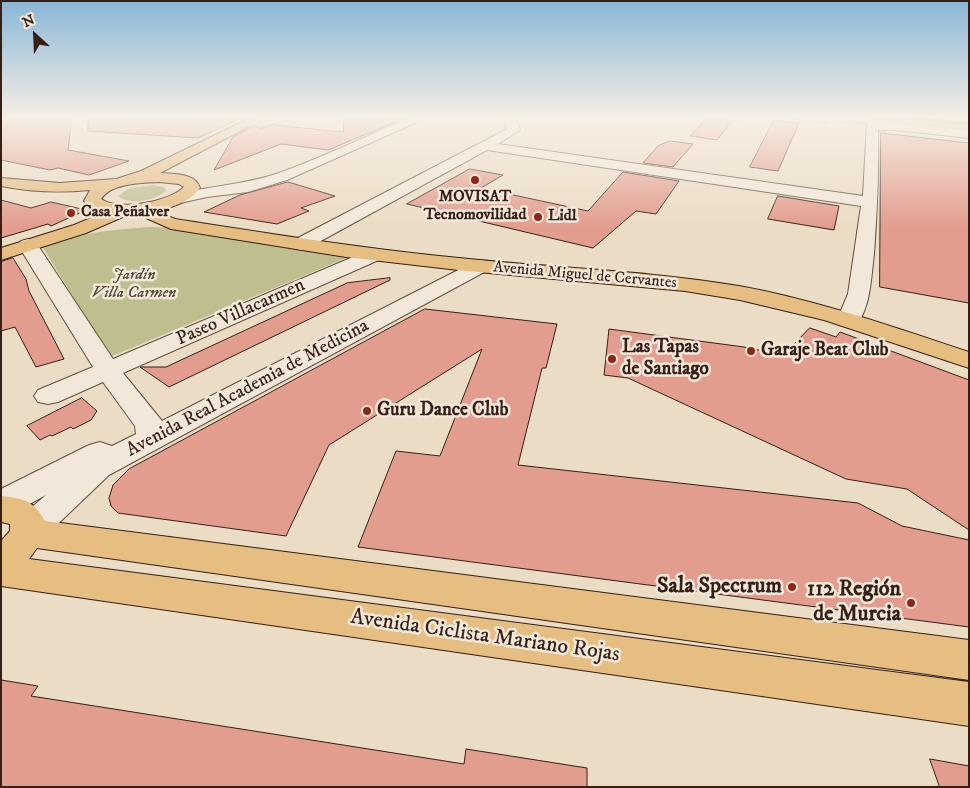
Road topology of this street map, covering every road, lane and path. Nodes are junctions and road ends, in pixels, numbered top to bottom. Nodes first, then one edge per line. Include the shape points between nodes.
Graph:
1 (189, 154) edge
2 (201, 154) edge
3 (335, 154) edge
4 (472, 154) edge
5 (540, 154) edge
6 (871, 154) edge
7 (176, 178) junction
8 (2, 182) edge
9 (121, 183) junction
10 (248, 187) junction
11 (870, 197) junction
12 (180, 198) junction
13 (94, 203) junction
14 (133, 209) junction
15 (181, 223) junction
16 (63, 234) junction
17 (301, 244) junction
18 (28, 245) junction
19 (1, 247) edge
20 (1, 254) edge
21 (374, 255) junction
22 (452, 264) junction
23 (481, 266) junction
24 (849, 320) junction
25 (969, 360) edge
26 (108, 371) junction
27 (48, 396) dead end
28 (151, 432) junction
29 (1, 504) edge
30 (19, 524) edge
31 (1, 562) edge
32 (1, 570) edge
33 (969, 660) edge
34 (969, 704) edge

1 - 9 main road
2 - 7 main road via 174,169 171,174
3 - 10 street via 282,177
4 - 17 street
5 - 11 street via 712,179 722,171
6 - 11 street
7 - 9 main road
7 - 12 main road via 188,182 192,188
8 - 9 main road via 49,188
8 - 13 main road via 33,193
9 - 13 main road via 97,193
10 - 12 street
10 - 15 street via 190,203 181,211
11 - 24 street via 859,294
12 - 14 main road
12 - 15 main road via 169,206
13 - 14 main road via 113,209
13 - 19 main road via 95,213 88,218
14 - 15 main road, Avenida Miguel de Cervantes via 159,220
14 - 16 main road
15 - 16 main road via 127,225
15 - 17 main road, Avenida Miguel de Cervantes
16 - 18 main road
17 - 21 main road, Avenida Miguel de Cervantes
18 - 20 main road
18 - 26 street
21 - 22 main road, Avenida Miguel de Cervantes
21 - 26 street, Paseo Villacarmen
22 - 23 main road, Avenida Miguel de Cervantes
22 - 28 street, Avenida Real Academia de Medicina via 442,277
23 - 24 main road, Avenida Miguel de Cervantes via 719,290 779,301
23 - 28 street, Avenida Real Academia de Medicina
24 - 25 main road, Avenida Miguel de Cervantes
26 - 27 street, Paseo Villacarmen
26 - 28 street
28 - 29 street, Avenida Real Academia de Medicina
28 - 30 street, Avenida Real Academia de Medicina
30 - 31 main road via 15,551
30 - 33 main road
32 - 34 main road, Avenida Ciclista Mariano Rojas

